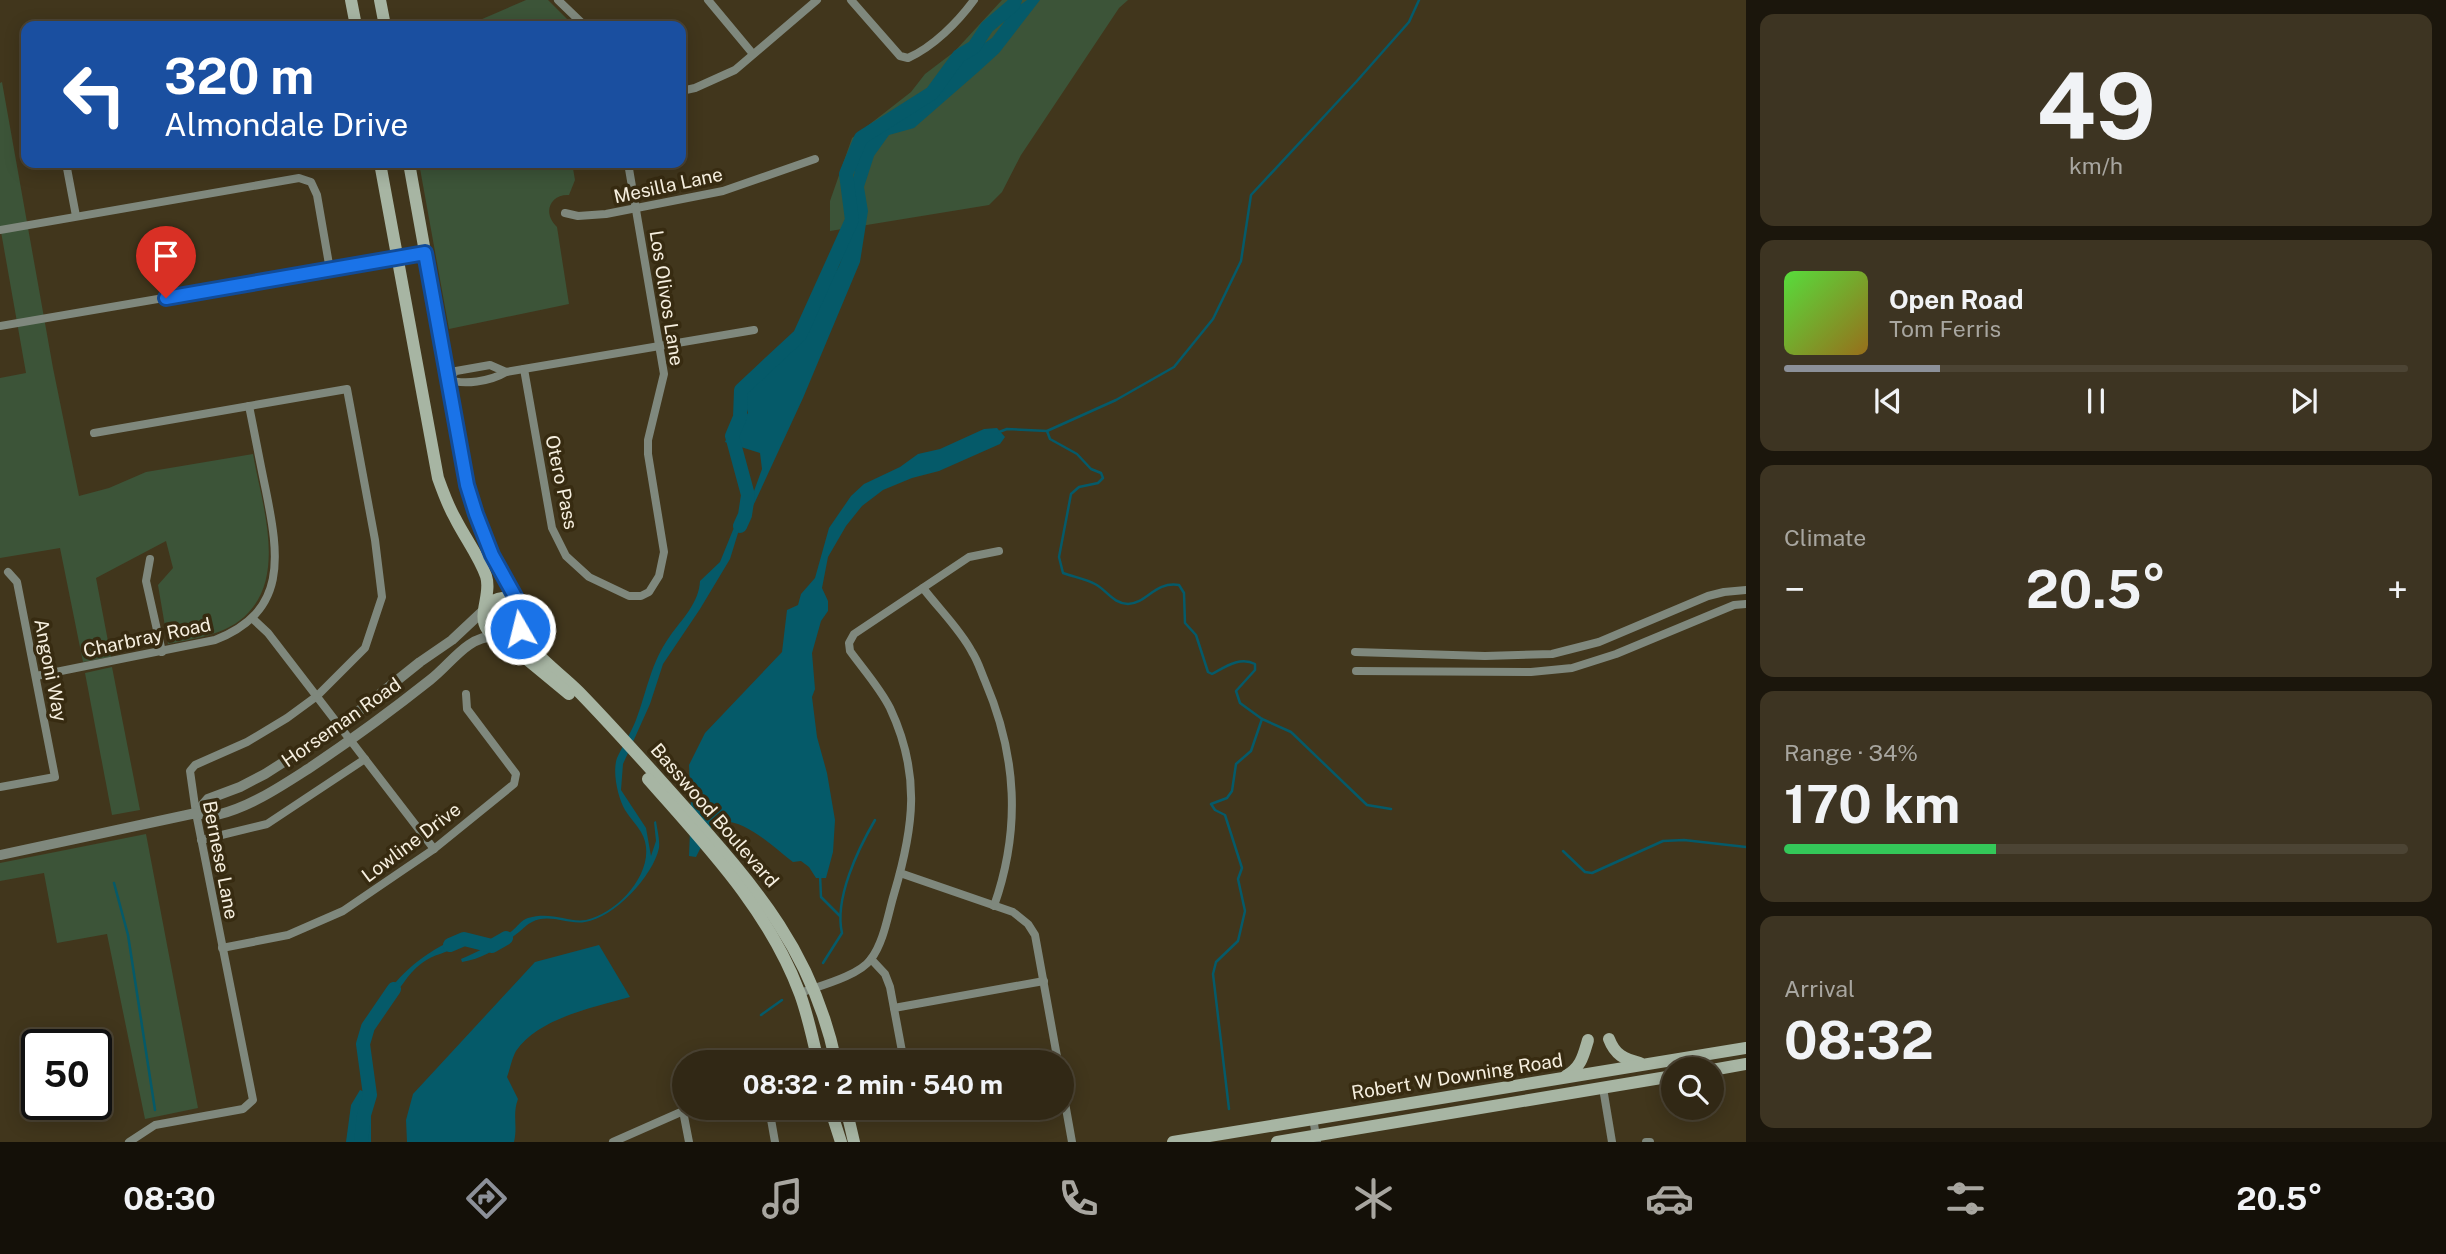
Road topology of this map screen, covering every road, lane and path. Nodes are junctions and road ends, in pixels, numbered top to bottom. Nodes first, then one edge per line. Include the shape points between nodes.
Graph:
1 (351, 0) edge
2 (380, 0) edge
3 (558, 0) edge
4 (708, 0) edge
5 (817, 0) edge
6 (851, 0) edge
7 (974, 0) edge
8 (355, 21) edge
9 (384, 21) edge
10 (579, 21) edge
11 (753, 54) junction
12 (686, 90) edge
13 (815, 159) dead end
14 (67, 168) edge
15 (381, 168) edge
16 (410, 168) edge
17 (629, 168) edge
18 (636, 208) junction
19 (565, 213) dead end
20 (76, 216) junction
21 (0, 230) edge
22 (425, 253) junction
23 (397, 258) junction
24 (330, 270) junction
25 (0, 326) edge
26 (754, 330) dead end
27 (659, 346) junction
28 (484, 366) junction
29 (524, 369) junction
30 (506, 372) junction
31 (448, 379) junction
32 (486, 379) junction
33 (250, 406) junction
34 (93, 433) dead end
35 (999, 551) dead end
36 (150, 559) dead end
37 (8, 572) dead end
38 (923, 588) junction
39 (1746, 590) edge
40 (641, 596) joint
41 (519, 604) junction
42 (1746, 604) edge
43 (485, 608) junction
44 (253, 619) junction
45 (524, 621) junction
46 (1635, 628) junction
47 (498, 637) junction
48 (1643, 642) junction
49 (162, 652) junction
50 (1355, 652) dead end
51 (1421, 653) junction
52 (1485, 656) junction
53 (1356, 671) dead end
54 (1420, 671) junction
55 (1485, 671) junction
56 (36, 677) junction
57 (466, 694) dead end
58 (317, 696) junction
59 (340, 726) junction
60 (606, 726) junction
61 (351, 740) junction
62 (365, 759) junction
63 (0, 787) edge
64 (196, 813) junction
65 (201, 840) junction
66 (434, 849) junction
67 (0, 855) edge
68 (724, 858) junction
69 (900, 873) junction
70 (993, 906) junction
71 (222, 948) junction
72 (871, 959) junction
73 (1044, 981) junction
74 (814, 988) junction
75 (800, 993) junction
76 (894, 1008) junction
77 (1609, 1039) dead end
78 (1588, 1040) dead end
79 (1746, 1048) edge
80 (815, 1050) edge
81 (833, 1050) edge
82 (902, 1050) edge
83 (1056, 1050) edge
84 (1746, 1064) edge
85 (1647, 1065) junction
86 (1724, 1068) edge
87 (1661, 1078) edge
88 (1560, 1080) junction
89 (1603, 1088) junction
90 (672, 1116) edge
91 (1319, 1117) junction
92 (688, 1120) edge
93 (771, 1120) edge
94 (834, 1120) edge
95 (849, 1120) edge
96 (1068, 1120) edge
97 (1323, 1138) edge
98 (129, 1142) edge
99 (613, 1142) edge
100 (689, 1142) edge
101 (775, 1142) edge
102 (841, 1142) edge
103 (854, 1142) edge
104 (1072, 1142) edge
105 (1173, 1142) edge
106 (1277, 1142) edge
107 (1612, 1142) edge

1 - 8 main road
2 - 9 main road
3 - 10 street
4 - 11 street
5 - 11 street
6 - 7 street via 900,56 908,58 921,53
11 - 12 street via 735,70
13 - 18 street, Mesilla Lane via 723,191
14 - 20 street
15 - 23 main road
16 - 22 main road
17 - 18 street, Los Olivos Lane
18 - 19 street, Mesilla Lane via 578,216
18 - 27 street, Los Olivos Lane
20 - 21 street
20 - 24 street via 299,178 311,182 317,195
22 - 23 main road
22 - 31 main road
23 - 24 street
23 - 43 main road via 435,463 450,507 485,574
24 - 25 street
26 - 27 street
27 - 29 street
27 - 40 street, Los Olivos Lane via 664,374 648,454 664,552 659,576
28 - 30 street
28 - 31 street via 456,371
28 - 32 street
29 - 30 street
29 - 40 street, Otero Pass via 552,528 566,556 589,577 629,596
30 - 32 street
31 - 32 street via 458,384
31 - 41 main road via 476,514
33 - 34 street
33 - 44 street via 275,539 268,595
33 - 58 street via 347,389 382,597 365,648
35 - 38 street via 970,557
36 - 49 street via 146,581
37 - 56 street, Angoni Way via 18,582
38 - 69 street via 854,634 849,643 889,706 903,741 911,779 911,822
38 - 70 street via 972,651 1004,738 1013,819 1008,861
39 - 46 street via 1708,596
41 - 43 main road via 502,597
41 - 45 main road
42 - 48 street
43 - 47 main road via 485,628
43 - 59 street, Horseman Road via 452,640
44 - 49 street, Charbray Road via 215,640
44 - 58 street
45 - 47 main road via 514,635
45 - 60 main road, Basswood Boulevard via 533,649
46 - 48 street
46 - 52 street via 1575,650
47 - 60 main road, Basswood Boulevard
47 - 61 street, Horseman Road via 468,644
48 - 55 street via 1572,668
49 - 56 street, Charbray Road
50 - 51 street
51 - 52 street
51 - 54 street
52 - 55 street
53 - 54 street
54 - 55 street
56 - 63 street, Angoni Way via 55,777
57 - 66 street, Lowline Drive via 467,709 516,774 514,784
58 - 59 street
58 - 64 street, Bernese Lane via 247,742 192,768
59 - 61 street
59 - 64 street, Horseman Road via 265,774 208,799
60 - 68 main road, Basswood Boulevard
61 - 62 street
61 - 64 street, Horseman Road via 250,803 214,816
62 - 65 street via 267,824
62 - 66 street
64 - 65 street, Bernese Lane
64 - 67 street, Horseman Road
65 - 71 street, Bernese Lane
66 - 71 street, Lowline Drive via 343,911 288,935
68 - 74 main road, Basswood Boulevard via 772,911
68 - 75 main road, Basswood Boulevard
69 - 70 street
69 - 72 street
70 - 73 street via 1013,912 1028,924 1035,935
71 - 98 street, Bernese Lane via 253,1100 243,1109 155,1125
72 - 74 street
72 - 76 street via 885,974
73 - 76 street
73 - 83 street
74 - 75 street
74 - 81 main road, Basswood Boulevard
75 - 80 main road, Basswood Boulevard
76 - 82 street
77 - 85 main road via 1626,1060
78 - 88 main road via 1577,1069
79 - 85 main road, Robert W Downing Road
84 - 86 main road
85 - 88 main road, Robert W Downing Road
87 - 89 main road, Robert W Downing Road
88 - 91 main road, Robert W Downing Road
89 - 97 main road, Robert W Downing Road
89 - 107 street
90 - 99 street
91 - 97 street
91 - 97 street
91 - 105 main road, Robert W Downing Road
92 - 100 street
93 - 101 street
94 - 102 main road
95 - 103 main road
96 - 104 street
97 - 106 main road, Robert W Downing Road

